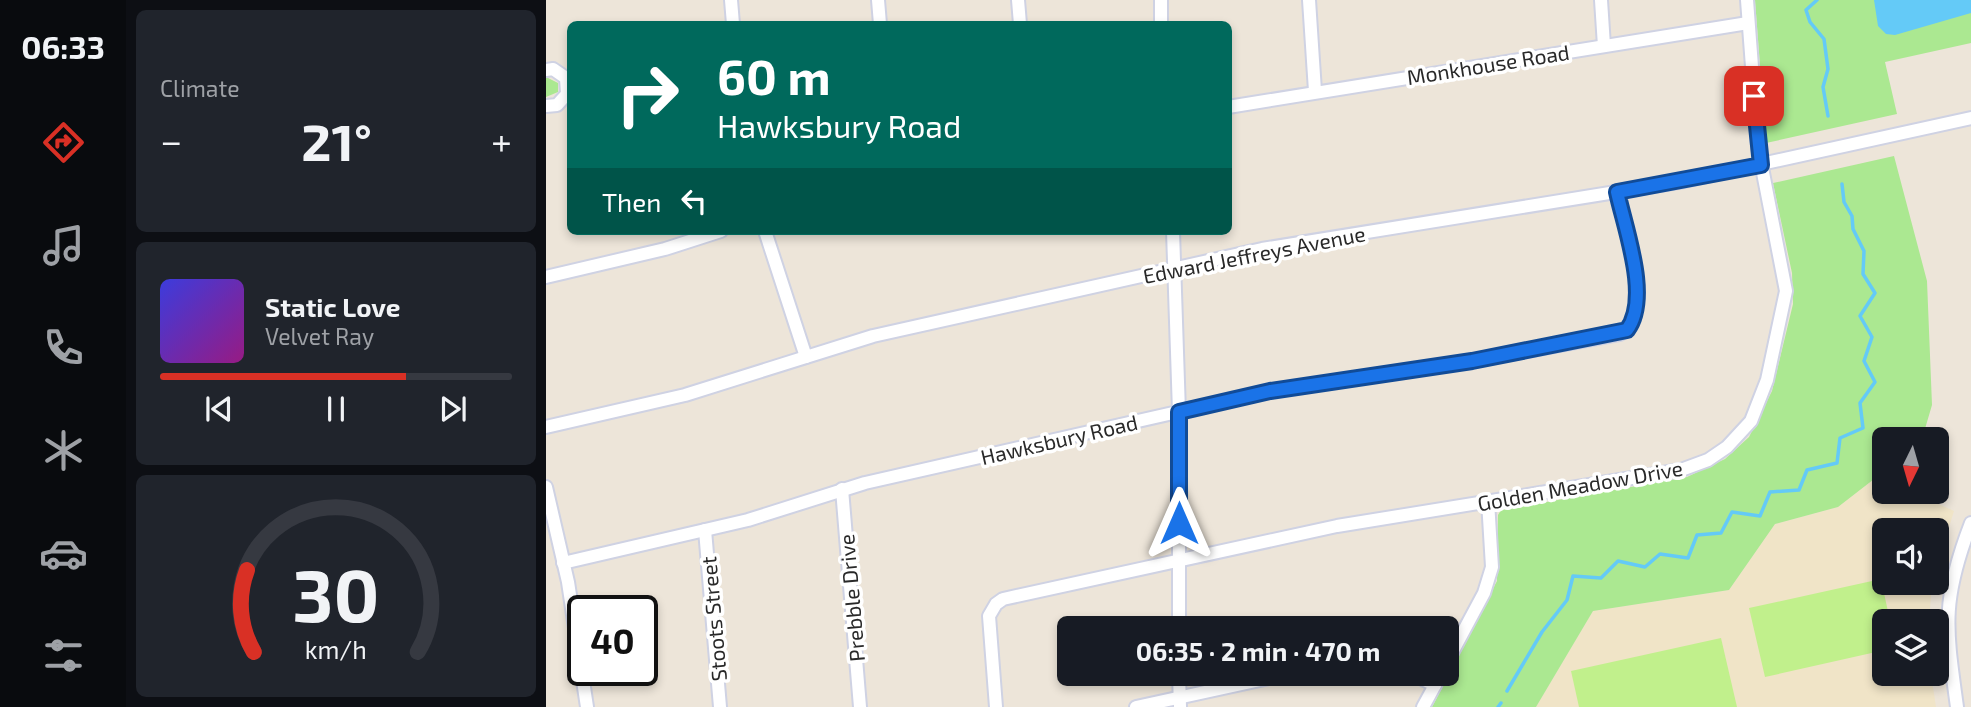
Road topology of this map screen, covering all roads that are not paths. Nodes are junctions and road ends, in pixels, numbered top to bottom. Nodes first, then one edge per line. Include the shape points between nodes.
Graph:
1 (731, 0) edge
2 (878, 0) edge
3 (1018, 0) edge
4 (1161, 0) edge
5 (1310, 0) edge
6 (1601, 0) edge
7 (1747, 0) edge
8 (733, 21) edge
9 (880, 21) edge
10 (1020, 21) edge
11 (1161, 21) edge
12 (1748, 23) junction
13 (1604, 46) junction
14 (546, 69) edge
15 (1315, 91) junction
16 (546, 106) edge
17 (1232, 106) edge
18 (1971, 119) edge
19 (1761, 165) junction
20 (1617, 192) junction
21 (709, 235) edge
22 (766, 235) edge
23 (1173, 235) edge
24 (1174, 268) junction
25 (546, 277) edge
26 (806, 357) junction
27 (1179, 412) junction
28 (546, 427) edge
29 (546, 487) edge
30 (842, 489) junction
31 (1488, 501) junction
32 (1971, 523) edge
33 (705, 530) junction
34 (1179, 560) junction
35 (564, 563) junction
36 (1179, 616) edge
37 (1459, 640) edge
38 (1241, 686) edge
39 (1435, 686) edge
40 (1179, 702) edge
41 (587, 707) edge
42 (720, 707) edge
43 (860, 707) edge
44 (996, 707) edge
45 (1136, 707) edge
46 (1423, 707) edge
47 (1957, 707) edge

1 - 8 street
2 - 9 street
3 - 10 street
4 - 11 street
5 - 15 street
6 - 13 street
7 - 12 street, Golden Meadow Drive
12 - 13 street, Monkhouse Road
12 - 19 street, Golden Meadow Drive
13 - 15 street, Monkhouse Road
14 - 16 street via 566,78 566,94 557,105
15 - 17 street, Monkhouse Road
18 - 19 street, Edward Jeffreys Avenue
19 - 20 street, Edward Jeffreys Avenue
19 - 31 street, Golden Meadow Drive via 1786,291 1760,402 1738,438 1708,460 1681,470
20 - 24 street, Edward Jeffreys Avenue via 1296,243
20 - 27 street, Hawksbury Road via 1638,292 1636,315 1627,330 1472,361 1270,391
21 - 25 street
22 - 26 street
23 - 24 street
24 - 26 street, Edward Jeffreys Avenue via 873,336
24 - 27 street
26 - 28 street, Edward Jeffreys Avenue via 685,395
27 - 30 street, Hawksbury Road
27 - 34 street
29 - 35 street
30 - 33 street, Hawksbury Road
30 - 43 street, Prebble Drive
31 - 34 street, Golden Meadow Drive via 1337,526
31 - 37 street via 1492,567
32 - 47 street via 1947,606
33 - 35 street, Hawksbury Road
33 - 42 street, Stoots Street
34 - 36 street
34 - 44 street, Golden Meadow Drive via 996,604 989,616
35 - 41 street
38 - 40 street
39 - 46 street
40 - 45 street

